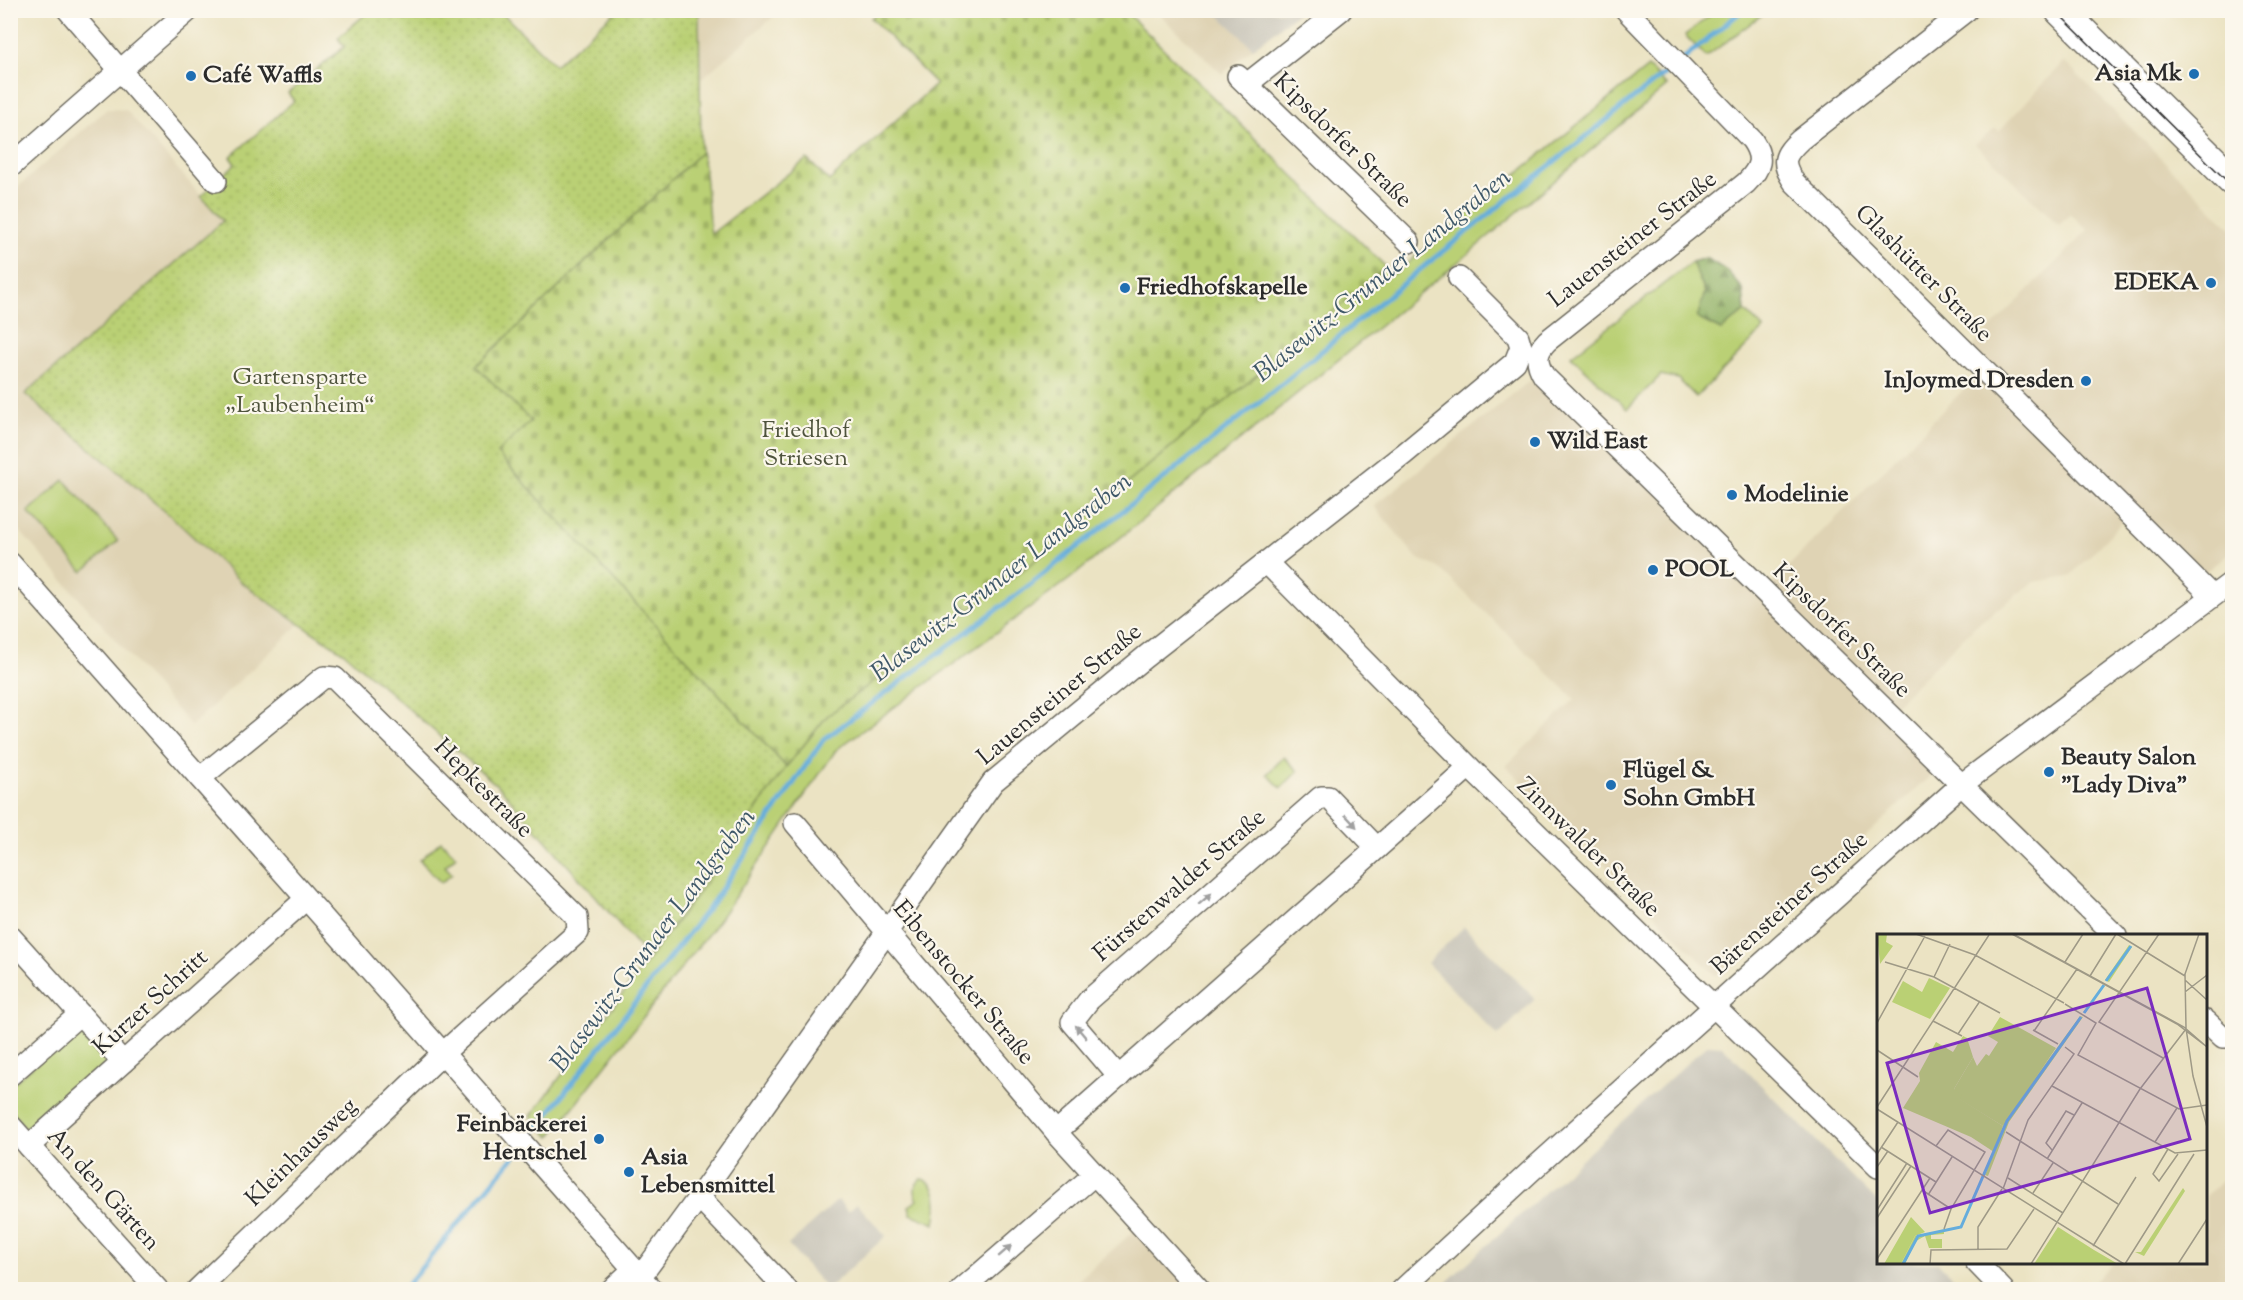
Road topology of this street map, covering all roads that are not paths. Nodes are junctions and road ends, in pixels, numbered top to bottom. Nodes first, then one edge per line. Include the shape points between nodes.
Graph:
1 (68, 10) edge
2 (189, 10) edge
3 (1341, 10) edge
4 (1626, 10) edge
5 (1967, 10) edge
6 (2060, 10) edge
7 (120, 71) junction
8 (10, 167) edge
9 (2232, 180) edge
10 (216, 181) dead end
11 (1409, 242) dead end
12 (1459, 278) dead end
13 (1528, 358) junction
14 (1266, 562) junction
15 (10, 563) edge
16 (2232, 582) edge
17 (2212, 596) junction
18 (1469, 767) junction
19 (200, 778) junction
20 (1961, 785) junction
21 (795, 823) dead end
22 (1377, 848) junction
23 (306, 899) junction
24 (886, 932) junction
25 (2114, 934) edge
26 (10, 936) edge
27 (1714, 1007) junction
28 (80, 1014) junction
29 (2207, 1024) edge
30 (2232, 1037) edge
31 (442, 1054) junction
32 (123, 1062) junction
33 (10, 1076) edge
34 (1119, 1077) junction
35 (10, 1125) edge
36 (1056, 1132) junction
37 (29, 1146) junction
38 (1877, 1166) edge
39 (1095, 1174) junction
40 (699, 1197) junction
41 (1977, 1264) edge
42 (642, 1278) edge
43 (158, 1290) edge
44 (196, 1290) edge
45 (611, 1290) edge
46 (787, 1290) edge
47 (961, 1290) edge
48 (1200, 1290) edge
49 (1402, 1290) edge
50 (2003, 1290) edge

1 - 7 street
2 - 7 street
3 - 11 street, Kipsdorfer Straße via 1243,80
4 - 13 street, Lauensteiner Straße via 1752,140 1760,161 1756,173 1746,183
5 - 17 street, Glashütter Straße via 1800,140 1789,151 1786,169 1794,182
6 - 9 main road
7 - 8 street
7 - 10 street
12 - 13 street, Kipsdorfer Straße via 1518,337
13 - 14 street, Lauensteiner Straße via 1509,368
13 - 20 street, Kipsdorfer Straße
14 - 18 street, Zinnwalder Straße
14 - 24 street, Lauensteiner Straße via 993,782
15 - 19 street
16 - 17 street, Bärensteiner Straße
17 - 20 street, Bärensteiner Straße
18 - 22 street
18 - 27 street, Zinnwalder Straße
19 - 23 street
19 - 31 street, Hepkestraße via 324,677 334,678 577,917 578,932
20 - 25 street, Kipsdorfer Straße
20 - 27 street, Bärensteiner Straße
21 - 24 street, Eibenstocker Straße
22 - 34 street
34 -> 22 street, Fürstenwalder Straße via 1072,1022 1089,1000 1321,797 1328,797
23 - 31 street
23 - 32 street, Kurzer Schritt
24 - 36 street, Eibenstocker Straße
24 - 40 street, Lauensteiner Straße
26 - 28 street
27 - 38 street, Zinnwalder Straße
27 - 49 street, Bärensteiner Straße
28 - 32 street
28 - 33 street
29 - 30 street via 2223,1037
31 - 42 street
31 - 44 street, Kleinhausweg
32 - 37 street, Kurzer Schritt
34 - 36 street
35 - 37 street, An den Gärten
36 - 39 street, Eibenstocker Straße
37 - 43 street, An den Gärten
47 -> 39 street
39 - 48 street, Eibenstocker Straße
40 - 42 street, Lauensteiner Straße
40 - 46 street
41 - 50 street
42 - 45 street, Lauensteiner Straße

